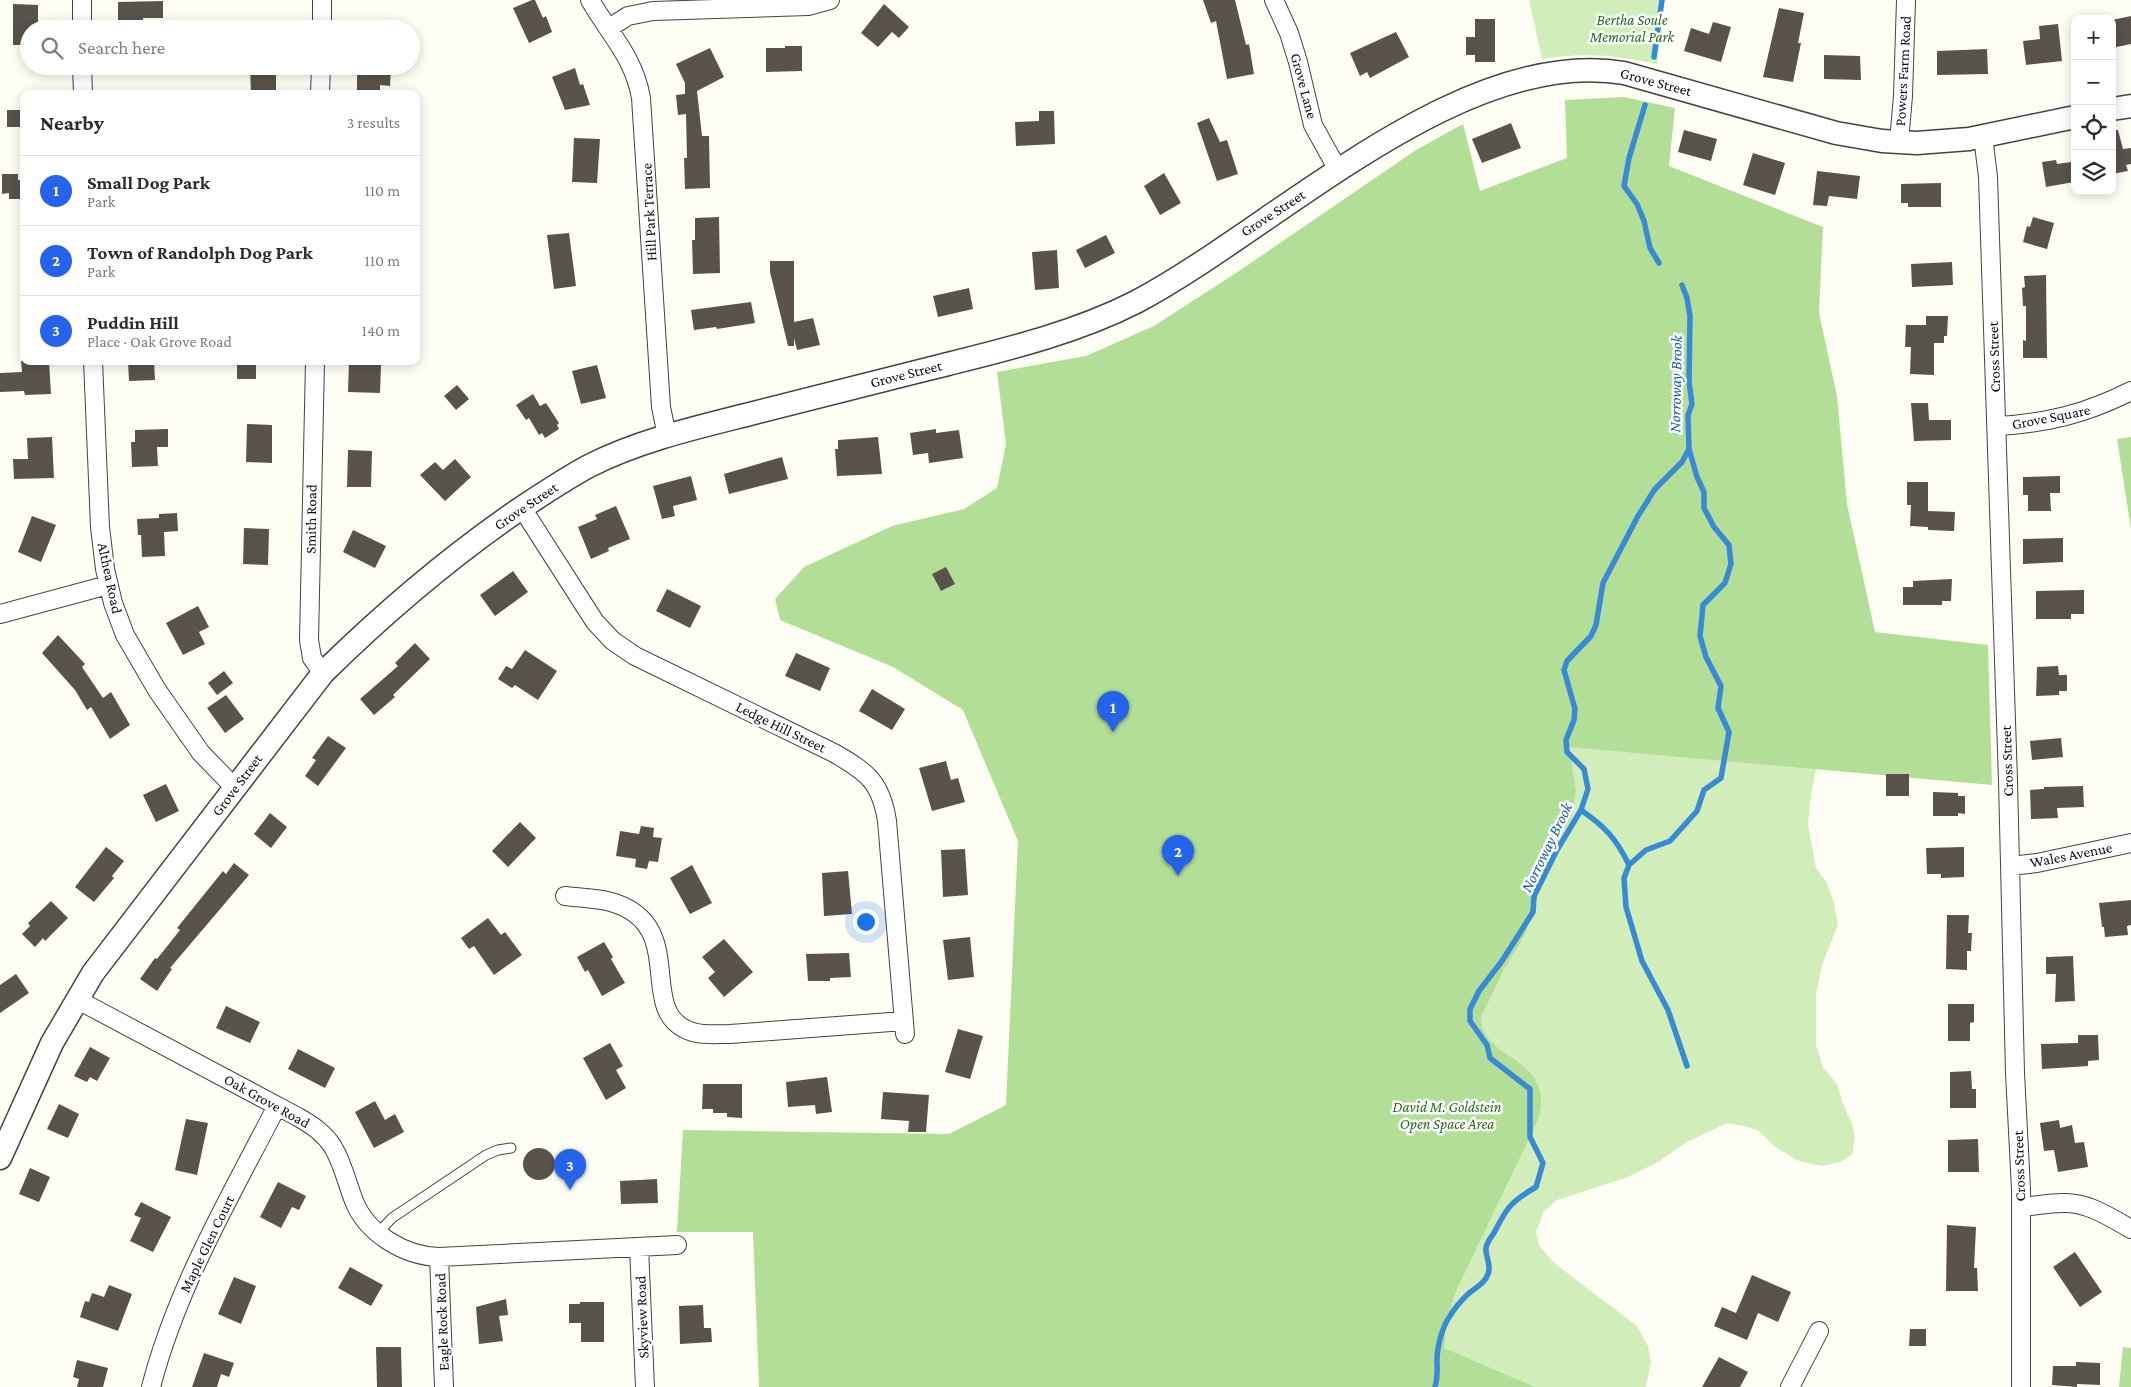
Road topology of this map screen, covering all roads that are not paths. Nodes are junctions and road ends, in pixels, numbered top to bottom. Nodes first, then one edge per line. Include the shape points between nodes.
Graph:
1 (82, 0) edge
2 (322, 0) edge
3 (590, 0) edge
4 (830, 0) edge
5 (1274, 0) edge
6 (1906, 0) edge
7 (82, 20) edge
8 (322, 20) edge
9 (609, 28) junction
10 (82, 75) edge
11 (321, 75) edge
12 (83, 90) edge
13 (320, 90) edge
14 (2131, 106) edge
15 (2116, 109) edge
16 (2071, 118) edge
17 (1983, 136) junction
18 (1899, 142) junction
19 (1338, 170) junction
20 (93, 365) edge
21 (315, 365) edge
22 (2131, 392) edge
23 (1997, 426) junction
24 (667, 436) junction
25 (522, 508) junction
26 (108, 585) junction
27 (0, 614) edge
28 (323, 673) junction
29 (235, 788) junction
30 (2131, 843) edge
31 (2010, 866) junction
32 (565, 896) dead end
33 (78, 1000) junction
34 (276, 1106) junction
35 (510, 1148) dead end
36 (0, 1158) edge
37 (2021, 1206) junction
38 (2131, 1229) edge
39 (378, 1233) junction
40 (677, 1245) dead end
41 (639, 1247) junction
42 (439, 1257) junction
43 (1818, 1331) dead end
44 (151, 1387) edge
45 (444, 1387) edge
46 (644, 1387) edge
47 (1790, 1387) edge
48 (2021, 1387) edge

1 - 7 street
2 - 8 street
3 - 9 street, Hill Park Terrace
4 - 9 street via 808,6 653,11 628,16
5 - 19 street, Grove Lane via 1289,33 1313,125
6 - 18 street, Powers Farm Road
9 - 24 street, Hill Park Terrace via 634,70 641,98 661,407
10 - 12 street
11 - 13 street
14 - 15 street
16 - 17 street, Grove Street
17 - 18 street, Grove Street via 1935,142
17 - 23 street, Cross Street via 1988,177
18 - 19 street, Grove Street via 1844,135 1632,74 1578,69 1538,75 1478,95 1404,131
19 - 24 street, Grove Street via 1154,292 1082,326 1010,348
20 - 26 street, Althea Road via 100,527
21 - 28 street, Smith Road via 309,640 312,658
22 - 23 street, Grove Square via 2073,415
23 - 31 street, Cross Street
24 - 25 street, Grove Street via 586,467
25 - 28 street, Grove Street via 416,586
25 - 32 street, Ledge Hill Street via 587,611 613,641 635,656 834,753 858,768 876,785 882,795 888,828 904,1028 730,1034 685,1029 677,1024 666,1008 656,942 647,925 632,912 612,902
26 - 27 street
26 - 29 street, Althea Road via 125,636 148,676 201,753
28 - 29 street, Grove Street
29 - 33 street, Grove Street via 110,949
30 - 31 street, Wales Avenue
31 - 37 street, Cross Street
33 - 34 street, Oak Grove Road
33 - 36 street, Grove Street via 52,1042
34 - 39 street, Oak Grove Road via 308,1123 325,1137 338,1157 355,1203
34 - 44 street, Maple Glen Court via 184,1290 164,1341
35 - 39 lane via 479,1160 392,1218
37 - 38 street via 2076,1204 2096,1210
37 - 48 street, Cross Street
39 - 42 street, Oak Grove Road via 413,1252
40 - 41 street, Oak Grove Road
41 - 42 street, Oak Grove Road
41 - 46 street, Skyview Road
42 - 45 street, Eagle Rock Road
43 - 47 street

